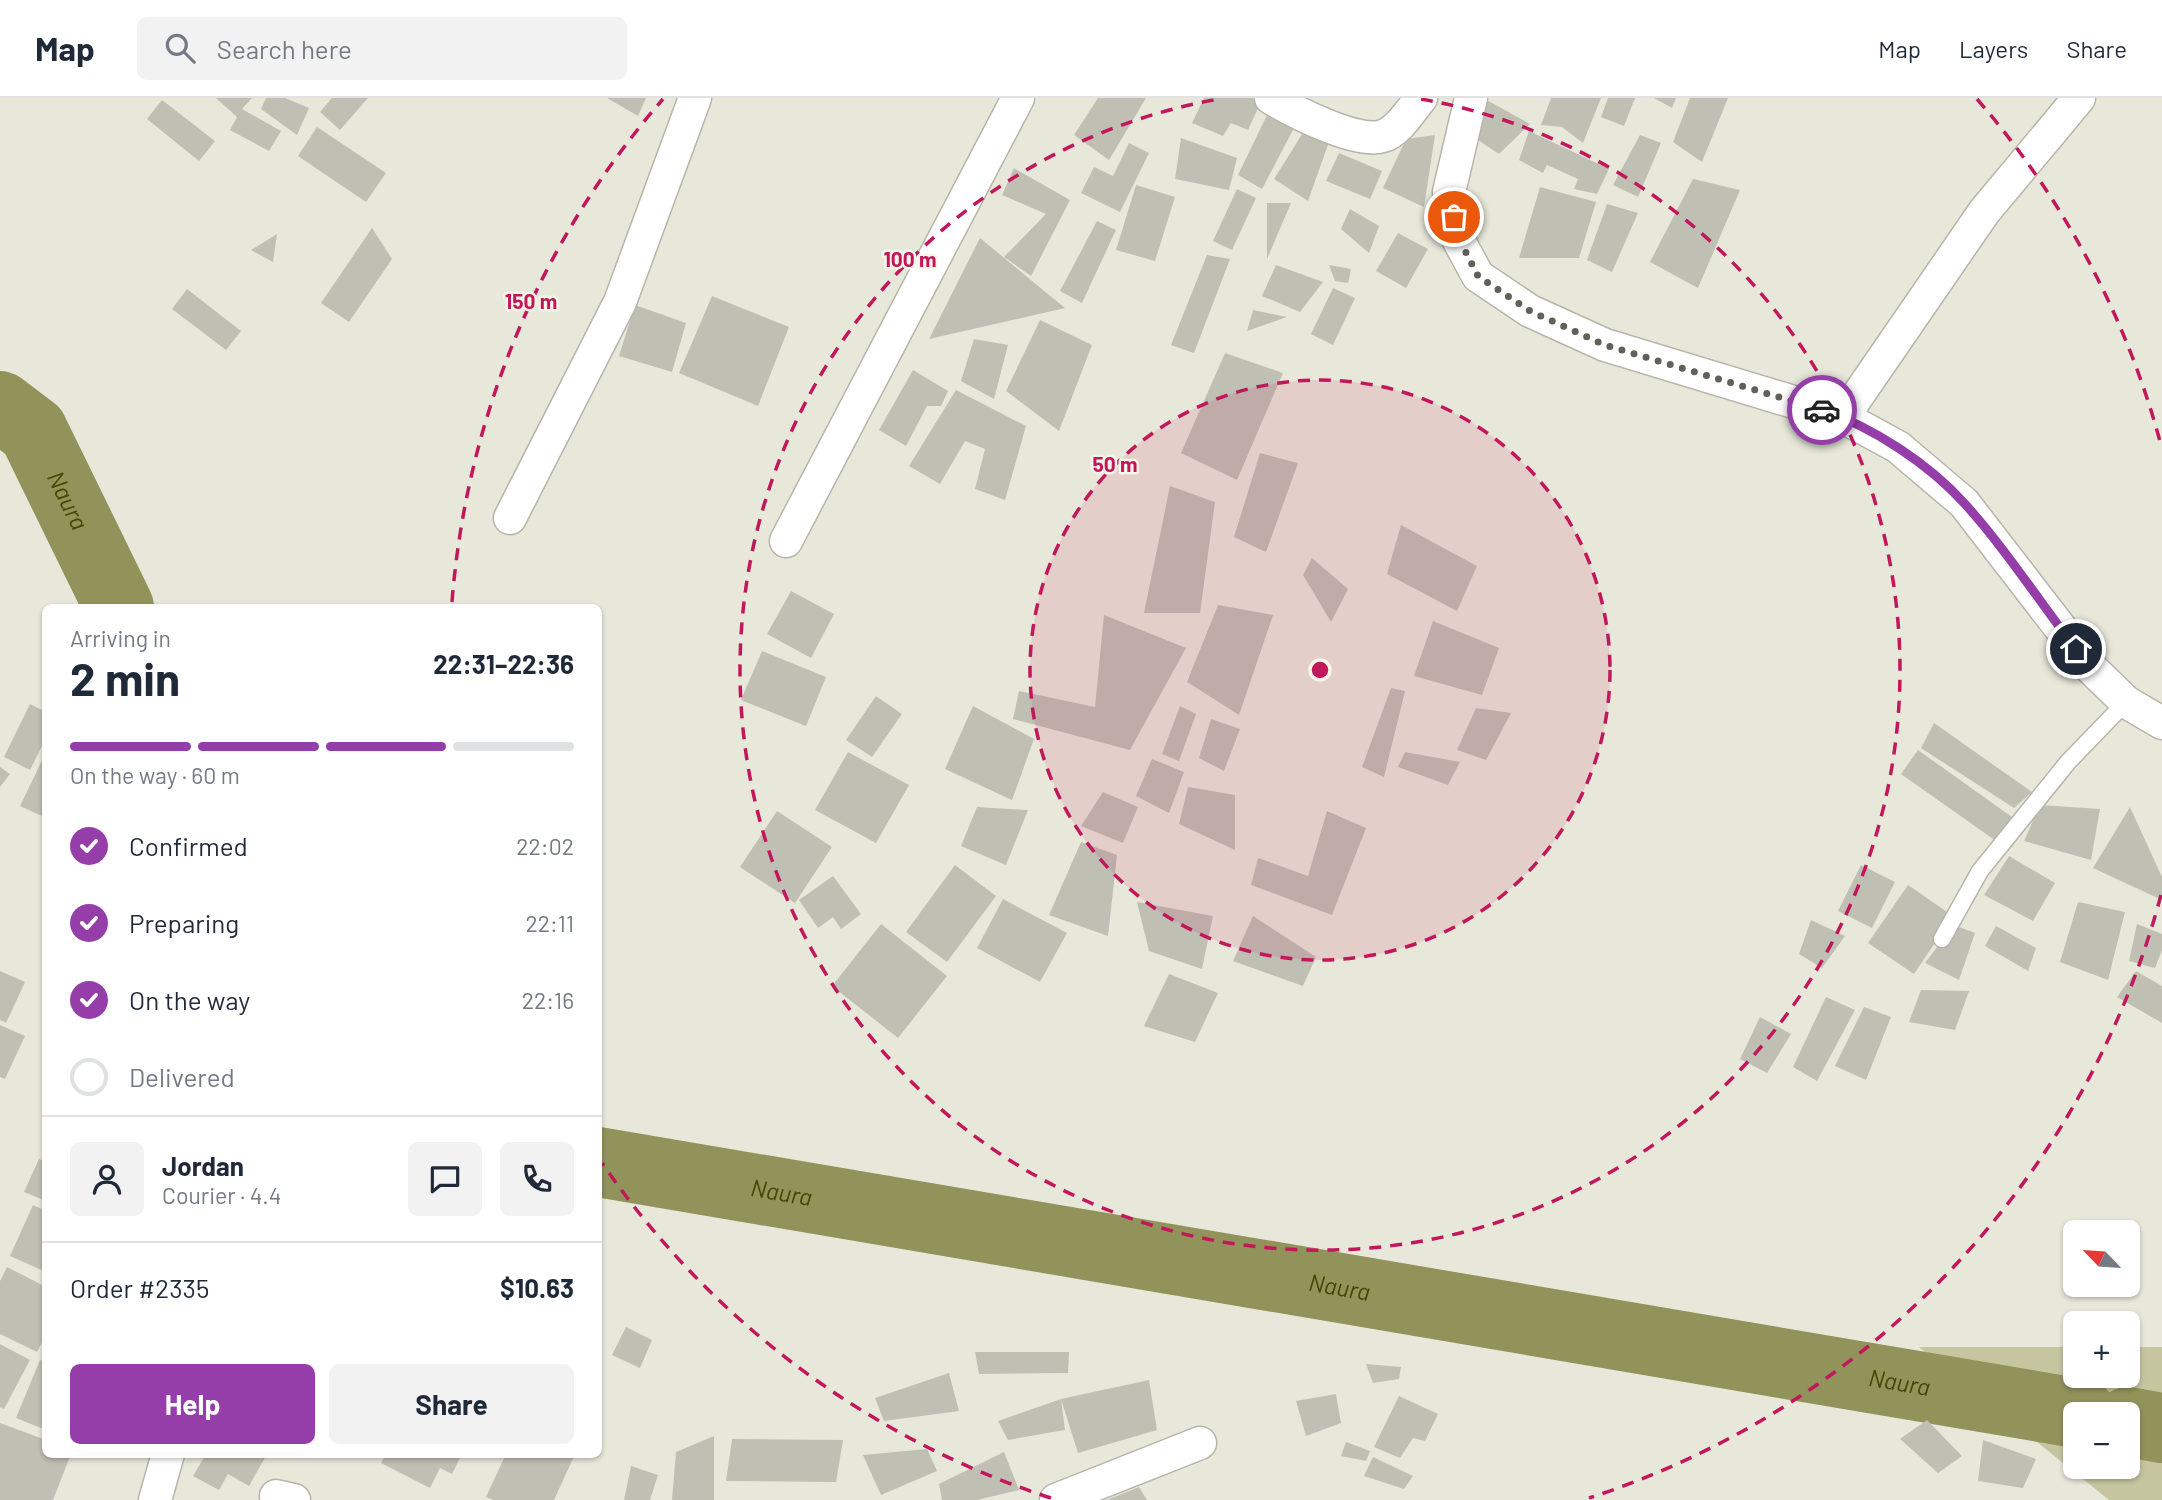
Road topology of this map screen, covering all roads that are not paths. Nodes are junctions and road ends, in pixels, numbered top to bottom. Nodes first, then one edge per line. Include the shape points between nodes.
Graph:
1 (695, 98) edge
2 (1018, 98) edge
3 (1271, 98) edge
4 (1421, 98) edge
5 (1471, 98) edge
6 (2079, 98) edge
7 (1843, 417) junction
8 (510, 518) dead end
9 (786, 541) dead end
10 (2126, 702) junction
11 (2162, 723) edge
12 (1942, 939) dead end
13 (1200, 1443) dead end
14 (167, 1458) edge
15 (155, 1500) edge
16 (1056, 1500) edge

1 - 8 street via 620,302
2 - 9 street
3 - 4 street via 1337,128 1383,136 1398,126
5 - 7 street via 1449,192 1460,241 1478,276 1530,311 1605,345
6 - 7 street via 1984,212
7 - 10 street via 1898,447 1964,503 2092,669
10 - 11 street
10 - 12 lane via 2068,762 1980,871
13 - 16 street
14 - 15 street

